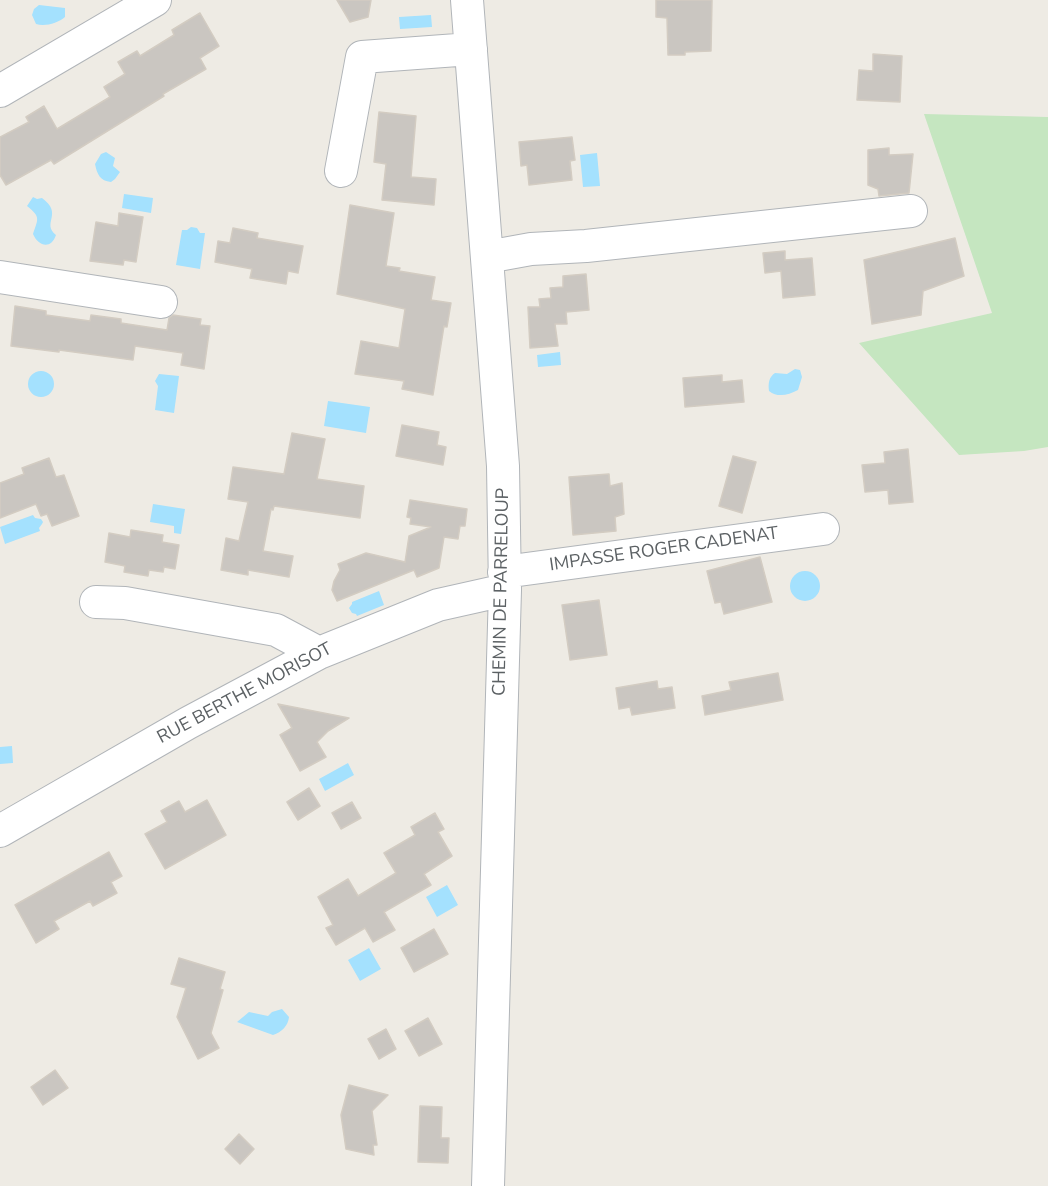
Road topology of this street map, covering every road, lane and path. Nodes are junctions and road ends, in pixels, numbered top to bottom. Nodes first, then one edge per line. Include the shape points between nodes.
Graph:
1 (155, 0) edge
2 (467, 0) edge
3 (471, 49) junction
4 (0, 91) edge
5 (340, 171) dead end
6 (911, 211) dead end
7 (487, 257) junction
8 (0, 277) edge
9 (161, 302) dead end
10 (823, 529) dead end
11 (505, 581) junction
12 (96, 602) dead end
13 (320, 653) junction
14 (0, 831) edge
15 (488, 1186) edge

1 - 4 street
2 - 3 street, CHEMIN DE PARRELOUP
3 - 5 street via 362,57
3 - 7 street, CHEMIN DE PARRELOUP
6 - 7 street via 531,249
7 - 11 street, CHEMIN DE PARRELOUP via 503,466
8 - 9 street
10 - 11 street, IMPASSE ROGER CADENAT
11 - 13 street, RUE BERTHE MORISOT
11 - 15 street, CHEMIN DE PARRELOUP
12 - 13 street via 124,603 276,630
13 - 14 street, RUE BERTHE MORISOT

